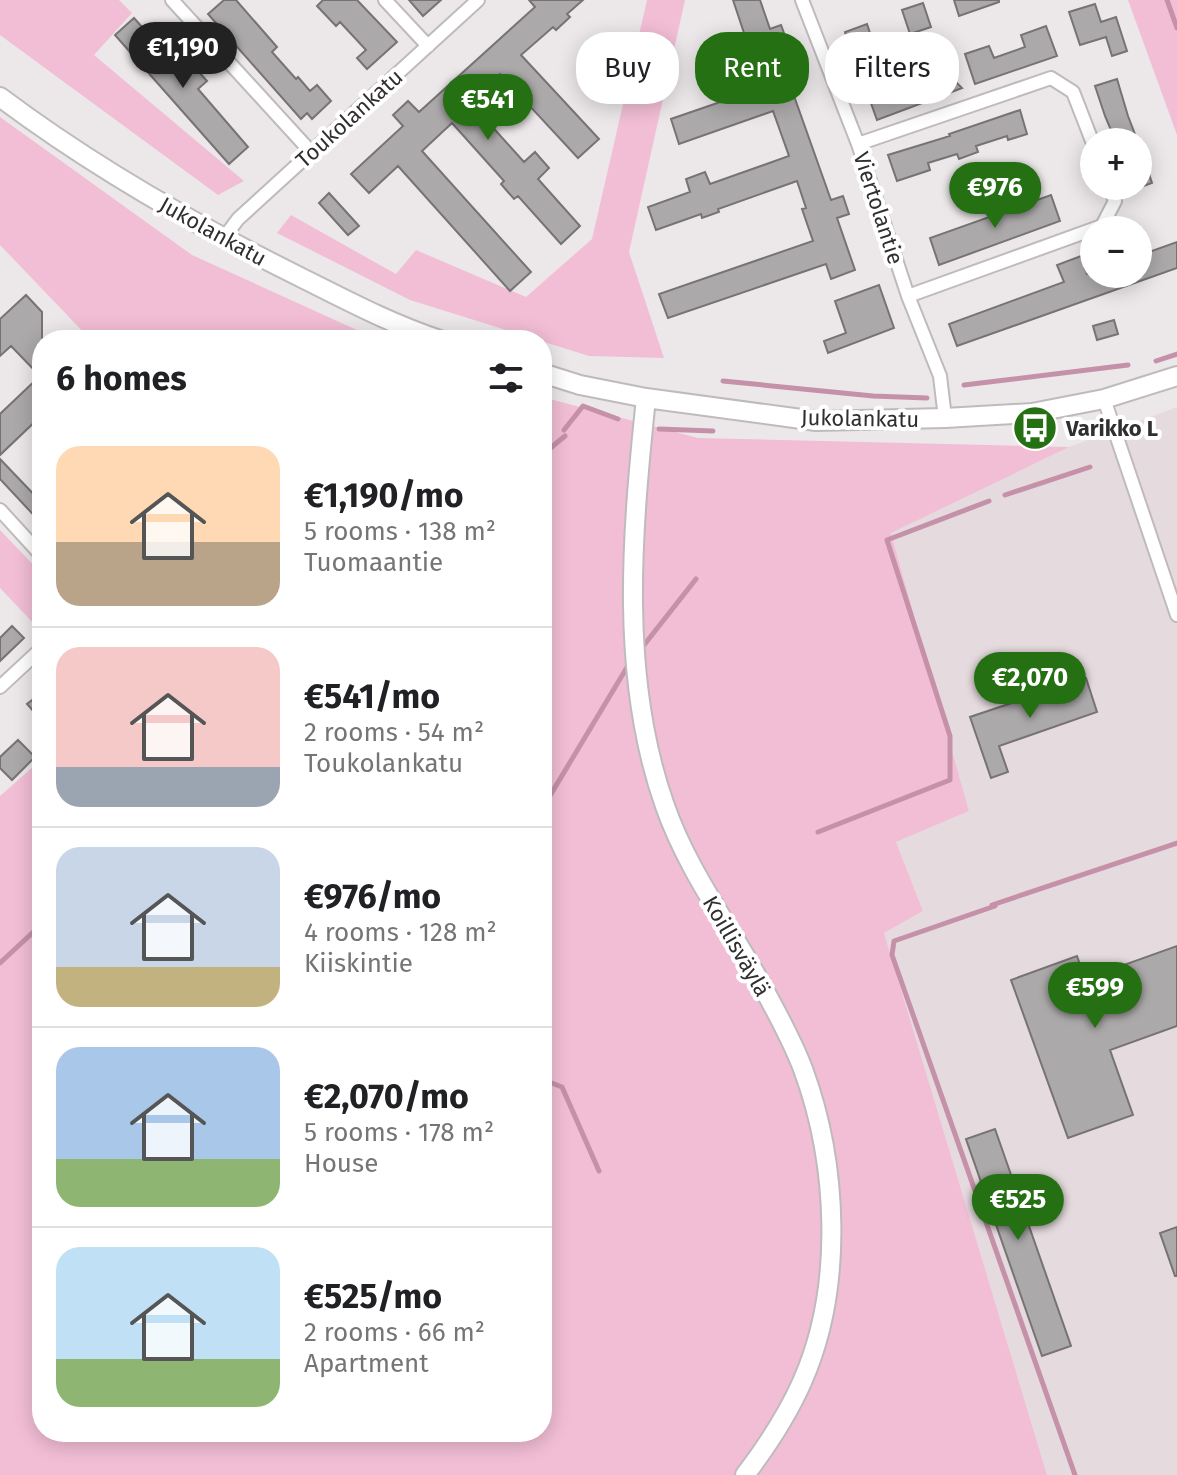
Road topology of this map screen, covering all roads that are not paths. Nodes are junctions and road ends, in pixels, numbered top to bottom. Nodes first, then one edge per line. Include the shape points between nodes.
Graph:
1 (172, 0) edge
2 (385, 0) edge
3 (478, 0) edge
4 (804, 1) edge
5 (428, 46) junction
6 (0, 97) edge
7 (1087, 128) edge
8 (858, 144) junction
9 (311, 152) junction
10 (1115, 200) edge
11 (223, 239) junction
12 (908, 296) junction
13 (409, 330) edge
14 (552, 376) edge
15 (1177, 376) edge
16 (646, 398) junction
17 (1104, 399) junction
18 (945, 418) junction
19 (0, 510) edge
20 (32, 545) edge
21 (1177, 615) edge
22 (32, 657) edge
23 (0, 687) edge
24 (745, 1475) edge

1 - 9 street
2 - 5 street
3 - 5 street, Toukolankatu
4 - 8 street, Viertolantie
5 - 9 street, Toukolankatu
6 - 11 main road, Jukolankatu
7 - 8 street via 1073,92 1051,78
8 - 12 street, Viertolantie
9 - 11 street, Toukolankatu
10 - 12 street via 1102,226
11 - 13 main road, Jukolankatu
12 - 18 street, Viertolantie via 940,376
14 - 16 main road, Jukolankatu
15 - 17 main road, Jukolankatu
16 - 18 main road, Jukolankatu via 816,421
16 - 24 main road, Koillisväylä via 634,574 646,732 665,807 803,1069 829,1174 831,1261 824,1314 803,1381 774,1436
17 - 18 main road, Jukolankatu via 1032,413
17 - 21 street
19 - 20 street
22 - 23 street

